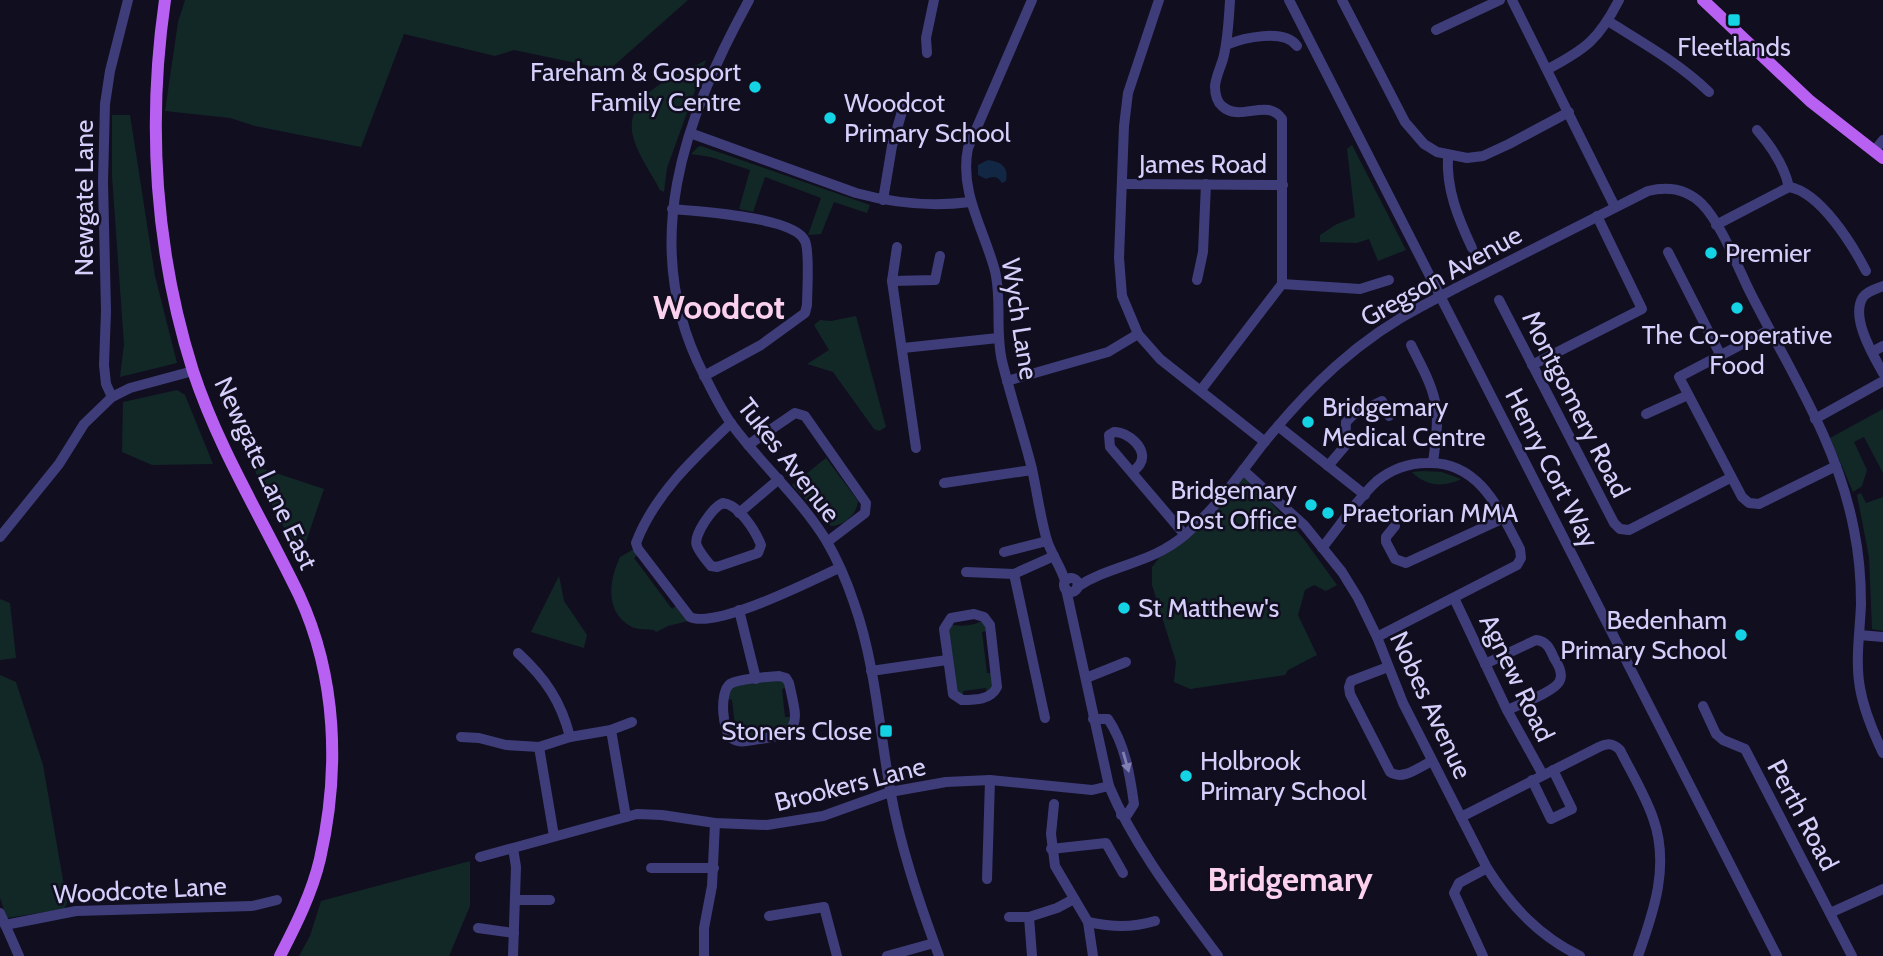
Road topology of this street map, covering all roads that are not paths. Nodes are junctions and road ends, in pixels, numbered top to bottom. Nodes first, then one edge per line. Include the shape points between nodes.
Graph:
1 (128, 0) edge
2 (165, 0) edge
3 (749, 0) edge
4 (934, 0) edge
5 (1032, 0) edge
6 (1159, 0) edge
7 (1230, 0) edge
8 (1289, 0) edge
9 (1342, 0) edge
10 (1500, 0) edge
11 (1512, 0) edge
12 (1619, 0) edge
13 (1703, 0) edge
14 (1608, 21) junction
15 (1436, 30) dead end
16 (1292, 38) dead end
17 (1226, 45) junction
18 (927, 53) dead end
19 (1548, 69) junction
20 (1709, 92) dead end
21 (905, 101) dead end
22 (1569, 112) junction
23 (1756, 130) dead end
24 (690, 133) junction
25 (1880, 149) edge
26 (1448, 156) junction
27 (1123, 184) junction
28 (1206, 184) junction
29 (1283, 185) junction
30 (1789, 187) junction
31 (883, 200) junction
32 (970, 201) junction
33 (1615, 207) junction
34 (672, 209) junction
35 (1597, 216) junction
36 (1716, 225) junction
37 (897, 247) dead end
38 (1472, 248) dead end
39 (1668, 252) dead end
40 (940, 256) dead end
41 (1866, 271) dead end
42 (1197, 280) dead end
43 (1389, 280) dead end
44 (892, 281) junction
45 (1282, 284) junction
46 (1883, 286) edge
47 (1499, 300) dead end
48 (1769, 330) junction
49 (1138, 334) junction
50 (998, 338) junction
51 (1411, 345) dead end
52 (1883, 346) edge
53 (903, 348) junction
54 (1872, 352) junction
55 (1721, 356) junction
56 (1532, 365) junction
57 (193, 371) junction
58 (1883, 373) edge
59 (704, 376) junction
60 (1007, 381) junction
61 (1883, 381) edge
62 (1201, 390) junction
63 (1688, 395) junction
64 (112, 397) junction
65 (1646, 414) dead end
66 (1389, 416) dead end
67 (1815, 419) junction
68 (731, 423) junction
69 (1278, 426) junction
70 (1265, 442) junction
71 (748, 445) junction
72 (916, 448) dead end
73 (1433, 463) junction
74 (1328, 466) junction
75 (1836, 466) junction
76 (1032, 470) junction
77 (1242, 470) junction
78 (1132, 473) dead end
79 (1730, 478) junction
80 (779, 479) junction
81 (944, 483) dead end
82 (1365, 495) junction
83 (739, 513) junction
84 (1504, 518) junction
85 (1395, 526) dead end
86 (1185, 535) junction
87 (0, 537) edge
88 (827, 541) junction
89 (1047, 541) junction
90 (1322, 548) junction
91 (1004, 552) dead end
92 (1054, 556) junction
93 (839, 568) junction
94 (966, 572) dead end
95 (1014, 574) junction
96 (1070, 582) junction
97 (1454, 598) junction
98 (739, 610) junction
99 (1858, 635) junction
100 (1377, 637) junction
101 (1883, 637) edge
102 (518, 653) dead end
103 (947, 660) junction
104 (1126, 662) dead end
105 (1485, 664) junction
106 (1388, 667) junction
107 (871, 671) junction
108 (1086, 678) junction
109 (756, 679) junction
110 (1703, 706) dead end
111 (1507, 710) junction
112 (1045, 718) dead end
113 (1093, 719) junction
114 (632, 722) dead end
115 (611, 730) junction
116 (461, 737) dead end
117 (570, 737) junction
118 (539, 747) junction
119 (1883, 753) edge
120 (1432, 761) junction
121 (1553, 770) junction
122 (1543, 775) junction
123 (990, 780) junction
124 (1532, 780) junction
125 (1109, 786) junction
126 (890, 792) junction
127 (1054, 804) dead end
128 (1121, 815) junction
129 (626, 817) junction
130 (1461, 817) junction
131 (715, 823) junction
132 (554, 836) junction
133 (513, 848) junction
134 (1051, 849) junction
135 (480, 857) dead end
136 (651, 868) dead end
137 (714, 868) junction
138 (1487, 868) junction
139 (1123, 873) dead end
140 (987, 879) dead end
141 (1883, 889) edge
142 (1074, 899) junction
143 (277, 900) dead end
144 (515, 900) junction
145 (550, 900) dead end
146 (0, 913) edge
147 (1830, 913) junction
148 (769, 915) dead end
149 (1009, 917) dead end
150 (1029, 917) junction
151 (1154, 921) dead end
152 (1088, 922) junction
153 (5, 925) junction
154 (478, 928) dead end
155 (514, 933) junction
156 (934, 943) junction
157 (1564, 953) edge
158 (19, 956) edge
159 (280, 956) edge
160 (513, 956) edge
161 (704, 956) edge
162 (837, 956) edge
163 (887, 956) edge
164 (939, 956) edge
165 (1032, 956) edge
166 (1093, 956) edge
167 (1218, 956) edge
168 (1483, 956) edge
169 (1580, 956) edge
170 (1638, 956) edge
171 (1777, 956) edge
172 (1852, 956) edge

1 - 64 street, Newgate Lane via 110,71 104,127 104,365
2 - 57 main road, Newgate Lane East via 156,73 156,172 165,255
3 - 24 street, Tukes Avenue via 705,89
4 - 18 street
5 - 32 street, Wych Lane via 968,148 965,165
6 - 27 street via 1128,93
7 - 17 street
8 - 171 street, Henry Cort Way
9 - 26 street via 1405,122 1424,144
10 - 15 street
11 - 19 street
12 - 14 street
13 - 25 main road via 1810,101
14 - 19 street via 1580,52
14 - 20 street
16 - 17 street via 1244,38
17 - 29 street via 1215,85 1218,102 1236,113 1269,109 1278,113 1283,124
19 - 22 street
21 - 31 street
22 - 26 street via 1483,156
22 - 33 street
23 - 30 street via 1780,163
24 - 31 street
24 - 34 street, Tukes Avenue
26 - 38 street via 1449,189
27 - 28 street, James Road
27 - 49 street via 1119,277
28 - 29 street, James Road
28 - 42 street
29 - 45 street
30 - 36 street
30 - 41 street via 1809,194 1852,244
31 - 32 street
32 - 50 street, Wych Lane via 996,279
33 - 35 street, Gregson Avenue
33 - 36 street, Gregson Avenue via 1648,191 1675,189 1703,204
34 - 59 street, Tukes Avenue via 675,291 692,353
34 - 59 street via 752,218 798,233 806,243 805,313 761,345
35 - 56 street via 1642,309
35 - 69 street, Gregson Avenue, bridge via 1380,330 1314,385
36 - 48 street, Gregson Avenue
37 - 44 street
39 - 55 street
40 - 44 street via 935,280
43 - 45 street via 1360,289
44 - 53 street
45 - 62 street
46 - 54 street via 1866,294 1860,304 1861,323
47 - 56 street, Montgomery Road
48 - 55 street
48 - 67 street, Gregson Avenue
49 - 60 street via 1108,352
49 - 62 street via 1160,359
50 - 53 street
50 - 60 street, Wych Lane
51 - 73 street via 1436,403
52 - 54 street
53 - 72 street
54 - 58 street
55 - 63 street via 1679,377
56 - 79 street, Montgomery Road via 1620,529 1629,530
57 - 64 street
57 - 159 main road, Newgate Lane East via 218,436 300,597 328,692 334,740 320,859
59 - 68 street, Tukes Avenue
60 - 76 street, Wych Lane
61 - 67 street
62 - 70 street
63 - 65 street
63 - 79 street
64 - 87 street via 84,424 59,464
66 - 74 street via 1382,401 1353,415 1346,422 1345,446
67 - 75 street, Gregson Avenue
68 - 71 street, Tukes Avenue
68 - 98 street via 665,492 636,543 690,617 704,620
69 - 70 street, Gregson Avenue
69 - 74 street
70 - 77 street, Gregson Avenue
71 - 80 street, Tukes Avenue
71 - 88 street via 795,413 805,416 866,503 865,513
73 - 82 street via 1397,468
73 - 84 street via 1457,468 1476,480
74 - 82 street
75 - 79 street via 1759,504 1742,497
75 - 99 street, Gregson Avenue via 1856,542 1861,592
76 - 81 street
76 - 89 street, Wych Lane
77 - 86 street, Gregson Avenue
77 - 90 street, Nobes Avenue via 1297,518
78 - 86 street
80 - 83 street
80 - 88 street, Tukes Avenue
82 - 90 street
83 - 83 street via 761,545 758,553 711,566 696,538 715,506 730,504
84 - 85 street via 1406,564 1395,559 1386,542
84 - 97 street via 1520,549 1517,565
86 - 96 street, Gregson Avenue via 1138,563
88 - 93 street, Tukes Avenue
89 - 91 street
89 - 92 street, Wych Lane
90 - 100 street, Nobes Avenue via 1342,572
92 - 95 street
92 - 96 street, Wych Lane
93 - 98 street
93 - 107 street, Tukes Avenue via 860,623
94 - 95 street
95 - 112 street
96 - 108 street, Wych Lane via 1072,622
97 - 100 street
97 - 105 street, Agnew Road
98 - 109 street
99 - 101 street
99 - 119 street, Gregson Avenue via 1860,689
100 - 106 street, Nobes Avenue
102 - 117 street via 553,692
103 - 103 street via 944,632 948,621 955,616 985,617 997,680 994,693 958,699
103 - 107 street
104 - 108 street
105 - 111 street, Agnew Road
105 - 111 street via 1536,640 1546,644 1554,658 1561,676 1555,688
106 - 120 street, Nobes Avenue
106 - 120 street via 1351,681 1350,694 1390,772 1401,776
107 - 126 street, Tukes Avenue
108 - 113 street, Wych Lane
109 - 109 street via 779,676 788,680 794,726 785,734 734,740 727,733 723,693 734,682
110 - 147 street, Perth Road via 1716,734 1745,750
111 - 122 street, Agnew Road
113 - 125 street, Wych Lane
113 -> 128 street via 1108,719 1119,740 1134,804 1127,815
114 - 115 street
115 - 117 street
115 - 129 street
116 - 118 street
117 - 118 street
118 - 132 street
120 - 130 street, Nobes Avenue
121 - 122 street
121 - 124 street via 1572,809 1551,819
121 - 170 street via 1606,744 1614,745 1653,818 1660,853 1659,890
122 - 124 street
123 - 125 street, Brookers Lane via 1092,790
123 - 126 street, Brookers Lane
123 - 140 street
124 - 130 street
125 - 128 street, Wych Lane
126 - 131 street, Brookers Lane via 796,822
126 - 156 street, Tukes Avenue
127 - 134 street
128 - 167 street, Wych Lane
129 - 131 street, Brookers Lane via 649,813
129 - 132 street, Brookers Lane
130 - 138 street, Nobes Avenue
131 - 137 street
132 - 133 street, Brookers Lane
133 - 135 street, Brookers Lane
133 - 144 street
134 - 139 street via 1105,843
134 - 142 street
136 - 137 street
137 - 161 street
138 - 157 street, Nobes Avenue via 1513,906
138 - 168 street via 1459,883 1454,893
141 - 147 street
142 - 150 street
142 - 152 street
143 - 153 street, Woodcote Lane via 252,906 76,911
144 - 145 street
144 - 155 street
146 - 153 street
147 - 172 street, Perth Road
148 - 162 street via 824,907
149 - 150 street
150 - 165 street
151 - 152 street via 1134,927
152 - 166 street
153 - 158 street
154 - 155 street
155 - 160 street
156 - 163 street
156 - 164 street, Tukes Avenue
157 - 169 street, Nobes Avenue

